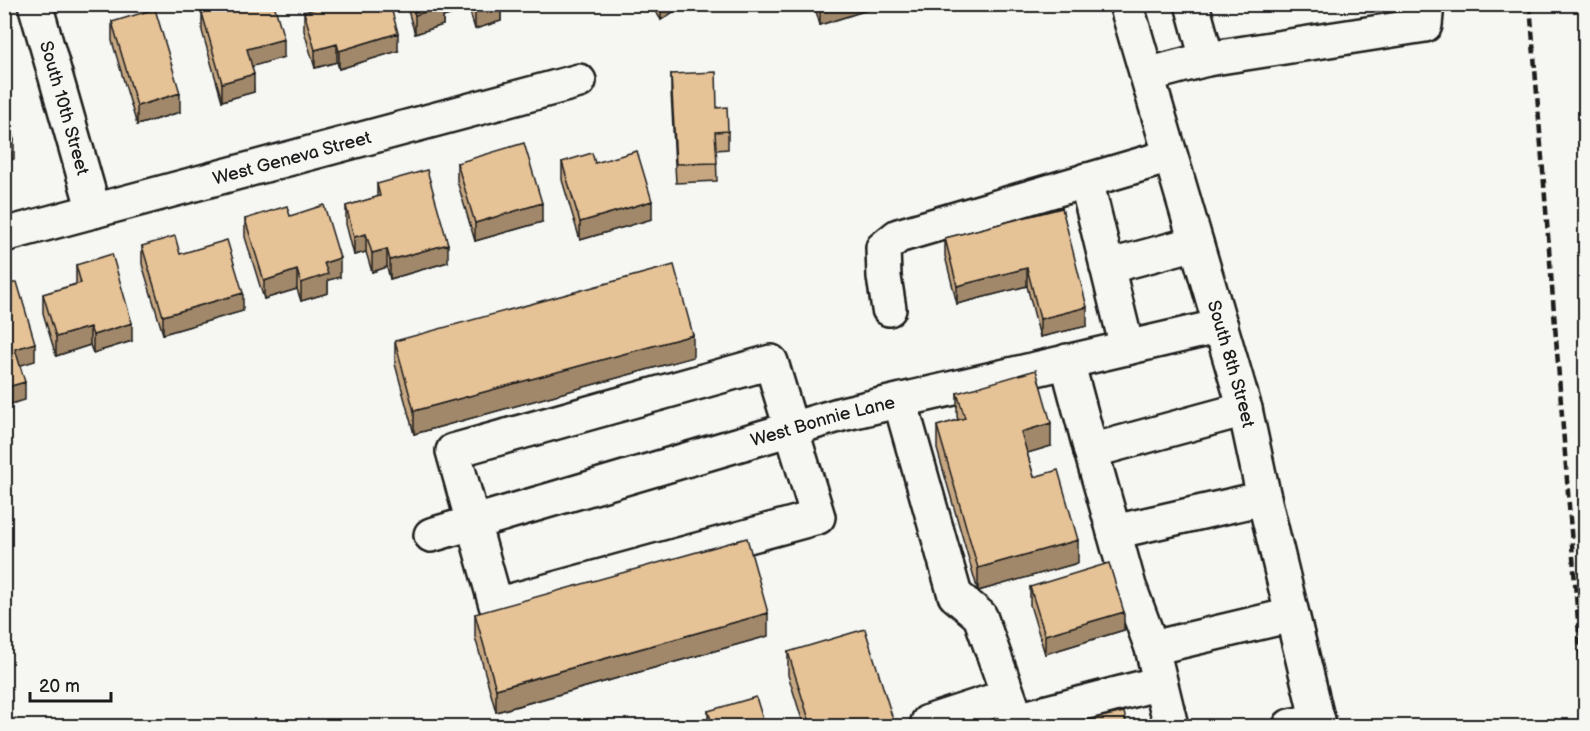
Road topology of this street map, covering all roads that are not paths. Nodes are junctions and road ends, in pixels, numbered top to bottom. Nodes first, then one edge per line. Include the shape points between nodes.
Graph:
1 (35, 4) edge
2 (1126, 4) edge
3 (1192, 4) edge
4 (1427, 4) edge
5 (1207, 59) junction
6 (1147, 75) junction
7 (579, 81) dead end
8 (1170, 156) junction
9 (1086, 180) junction
10 (94, 211) junction
11 (4, 235) edge
12 (1196, 243) junction
13 (1107, 267) junction
14 (889, 309) dead end
15 (1221, 327) junction
16 (1127, 348) junction
17 (1067, 361) junction
18 (900, 401) junction
19 (1245, 410) junction
20 (790, 430) junction
21 (1091, 451) junction
22 (1264, 498) junction
23 (473, 523) junction
24 (1114, 532) junction
25 (431, 535) dead end
26 (1292, 615) junction
27 (1152, 648) junction
28 (1160, 683) junction
29 (1015, 714) edge
30 (1309, 724) edge
31 (929, 726) edge
32 (1171, 726) edge

1 - 10 street, South 10th Street
2 - 6 street, South 8th Street
3 - 5 street
4 - 5 street via 1425,25
5 - 6 street
6 - 8 street, South 8th Street
7 - 10 street, West Geneva Street
8 - 9 street
8 - 12 street, South 8th Street
9 - 13 street
9 - 14 street via 898,236 883,248
10 - 11 street, West Geneva Street
12 - 13 street
12 - 15 street, South 8th Street
13 - 16 street
15 - 16 street, West Bonnie Lane
15 - 19 street, South 8th Street
16 - 17 street, West Bonnie Lane
17 - 18 street, West Bonnie Lane
17 - 21 street
18 - 20 street, West Bonnie Lane
18 - 29 street via 955,595 981,616
19 - 21 street
19 - 22 street, South 8th Street
20 - 23 street, West Bonnie Lane
20 - 23 street via 771,363 453,452
20 - 23 street via 818,517 496,605
21 - 24 street
22 - 24 street
22 - 26 street, South 8th Street
23 - 25 street, West Bonnie Lane
24 - 27 street
26 - 27 street
26 - 30 street, South 8th Street
27 - 28 street
28 - 29 street
28 - 32 street
29 - 31 street via 928,722

